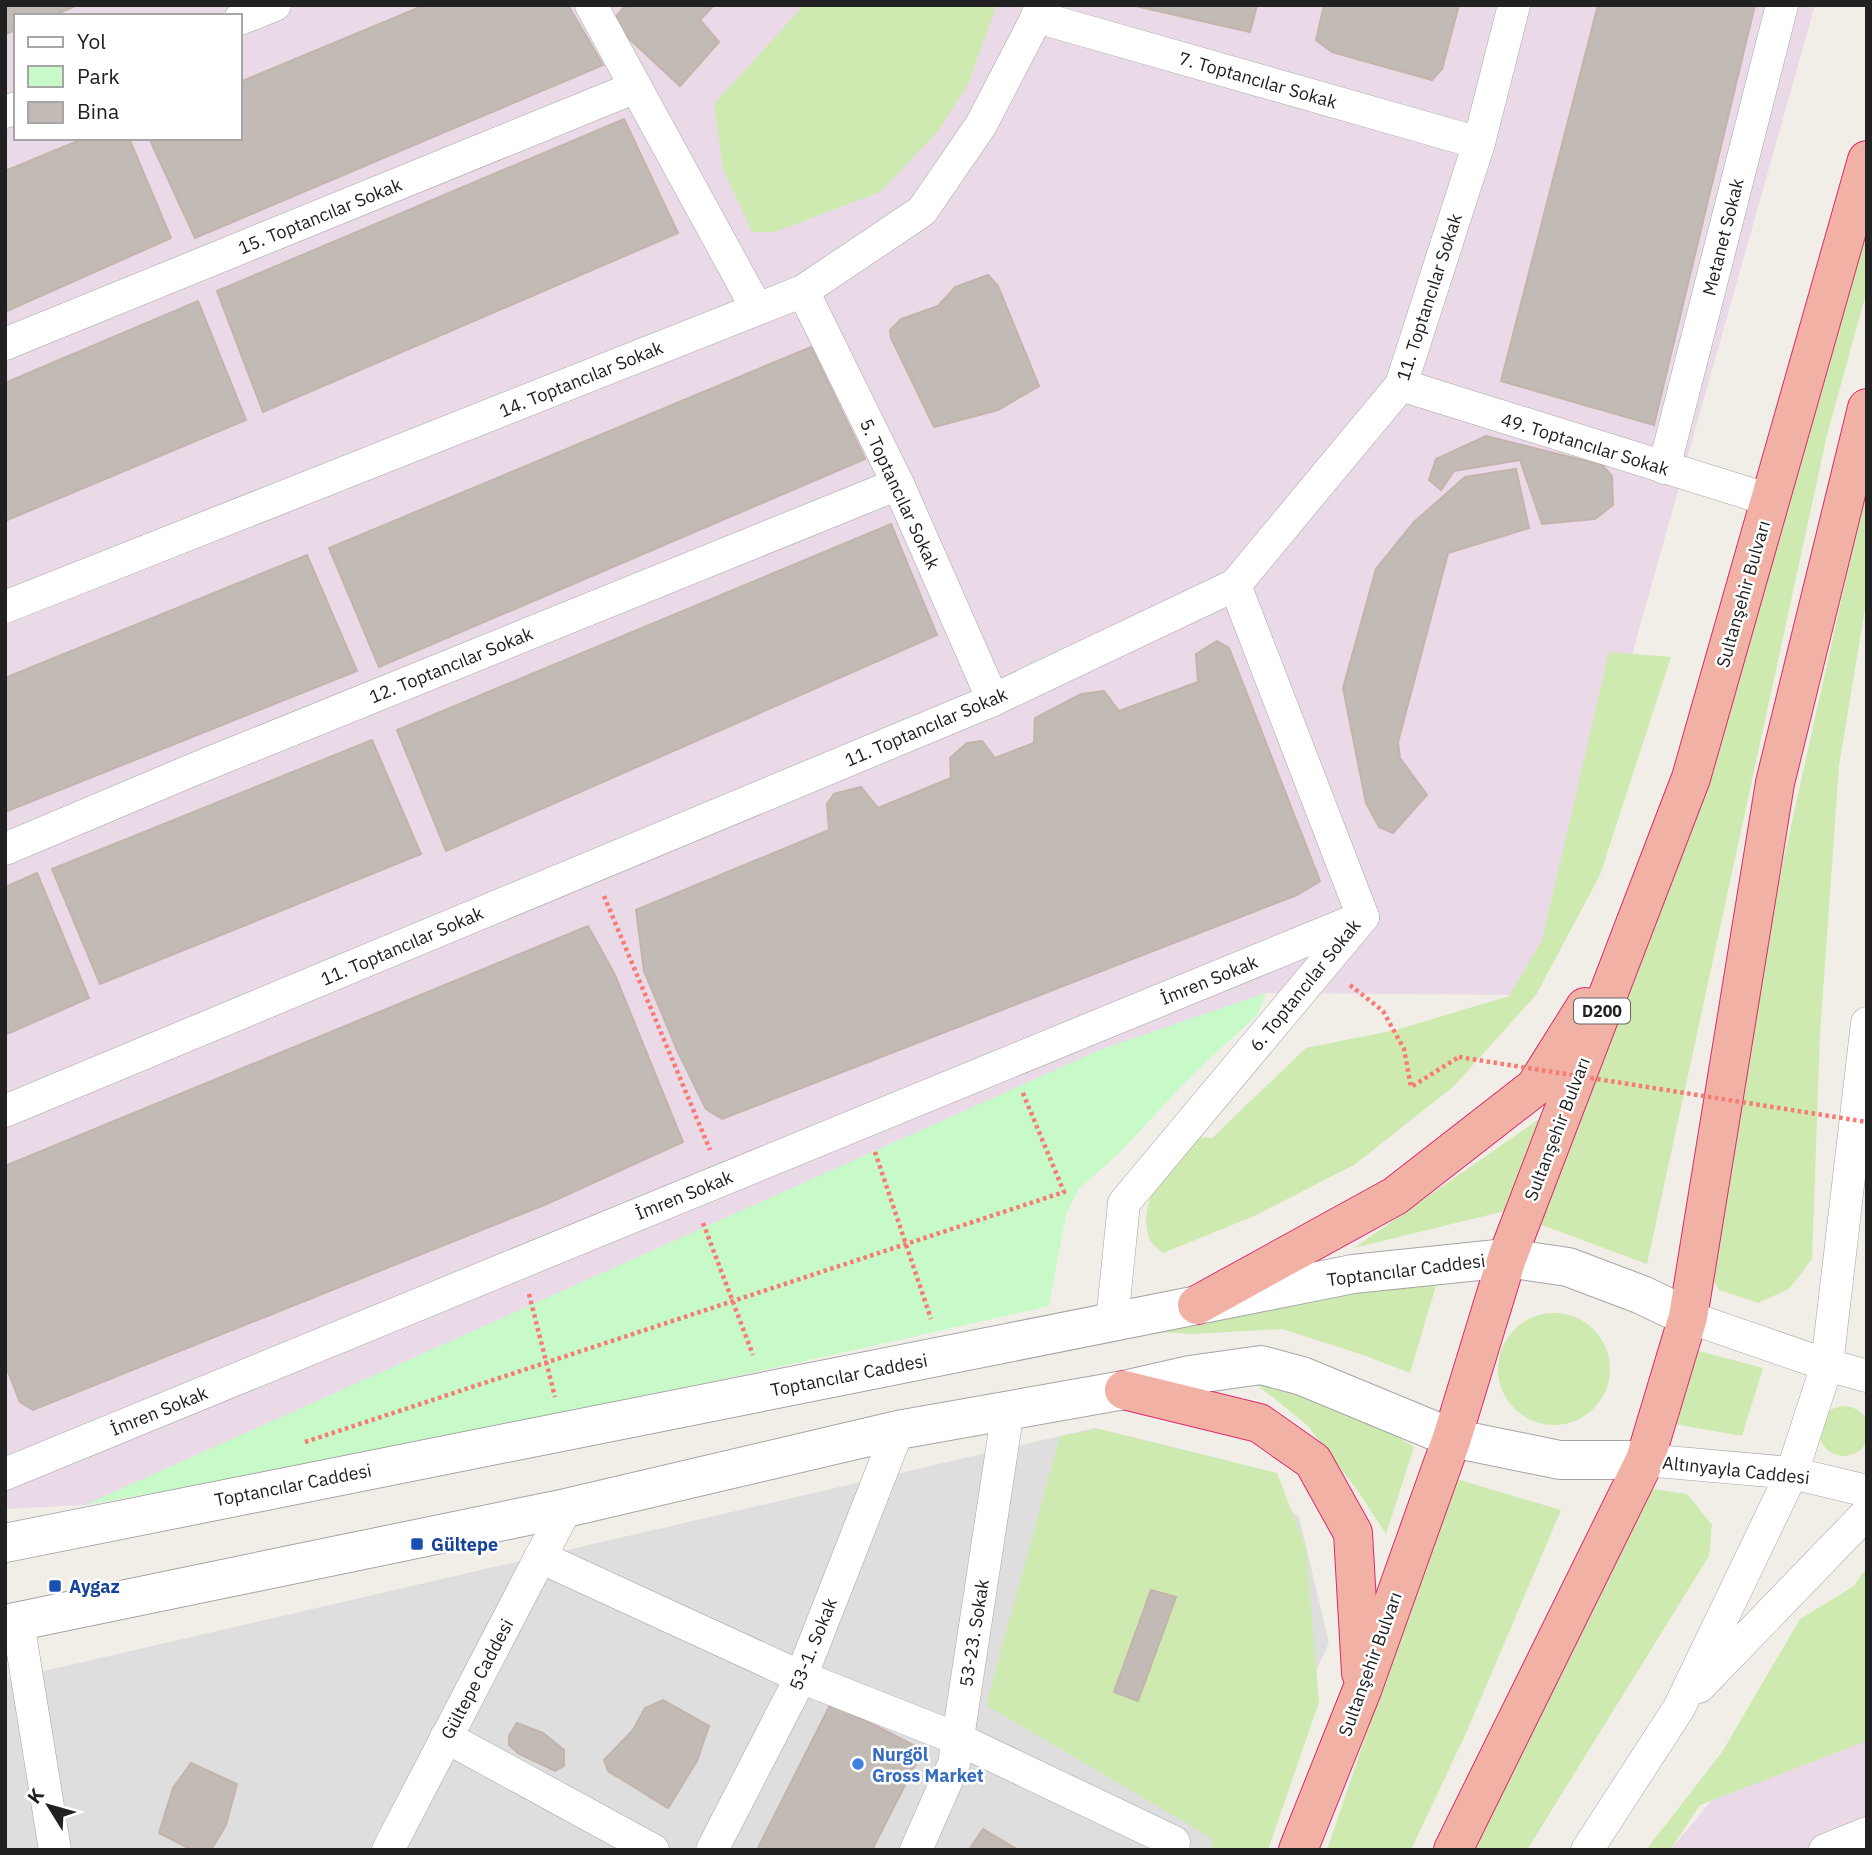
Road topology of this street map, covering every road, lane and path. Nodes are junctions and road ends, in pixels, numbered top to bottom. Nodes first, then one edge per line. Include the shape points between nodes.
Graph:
1 (275, 5) edge
2 (591, 5) edge
3 (1514, 5) edge
4 (1782, 5) edge
5 (1039, 11) edge
6 (242, 18) edge
7 (636, 87) junction
8 (1479, 143) junction
9 (1867, 160) edge
10 (803, 291) junction
11 (757, 309) junction
12 (5, 344) edge
13 (1401, 386) junction
14 (1867, 408) edge
15 (1664, 468) junction
16 (898, 484) junction
17 (1770, 500) junction
18 (1235, 584) junction
19 (5, 607) edge
20 (993, 700) junction
21 (5, 849) edge
22 (591, 867) junction
23 (1363, 917) junction
24 (1634, 928) junction
25 (1323, 965) junction
26 (1867, 1023) edge
27 (1010, 1062) junction
28 (5, 1111) edge
29 (866, 1121) junction
30 (1867, 1122) edge
31 (722, 1180) junction
32 (692, 1192) junction
33 (906, 1244) junction
34 (1507, 1258) junction
35 (522, 1262) junction
36 (732, 1301) junction
37 (1198, 1305) junction
38 (1688, 1318) junction
39 (1112, 1322) junction
40 (944, 1356) junction
41 (546, 1362) junction
42 (1827, 1365) junction
43 (1867, 1376) edge
44 (1124, 1390) junction
45 (766, 1391) junction
46 (1007, 1410) junction
47 (898, 1430) junction
48 (564, 1432) junction
49 (1452, 1438) junction
50 (1645, 1460) junction
51 (5, 1474) edge
52 (1792, 1474) junction
53 (278, 1489) junction
54 (1867, 1491) edge
55 (566, 1508) junction
56 (1867, 1513) edge
57 (7, 1535) edge
58 (540, 1557) junction
59 (12, 1623) edge
60 (802, 1677) junction
61 (1362, 1690) junction
62 (1679, 1708) junction
63 (446, 1737) junction
64 (958, 1739) junction
65 (1867, 1833) edge
66 (55, 1850) edge
67 (388, 1850) edge
68 (653, 1850) edge
69 (712, 1850) edge
70 (916, 1850) edge
71 (1173, 1850) edge
72 (1298, 1850) edge
73 (1453, 1850) edge
74 (1587, 1850) edge
75 (1825, 1850) edge

1 - 6 street
2 - 7 street
3 - 8 street, 11. Toptancılar Sokak
4 - 15 street, Metanet Sokak
5 - 8 street, 7. Toptancılar Sokak
5 - 10 street, 14. Toptancılar Sokak via 981,125 922,211
7 - 11 street
7 - 12 street, 15. Toptancılar Sokak
8 - 13 street, 11. Toptancılar Sokak
9 - 17 highway, Sultanşehir Bulvarı / D200
10 - 11 street, 14. Toptancılar Sokak
10 - 16 street, 5. Toptancılar Sokak
11 - 19 street, 14. Toptancılar Sokak
13 - 15 street, 49. Toptancılar Sokak
13 - 18 street, 11. Toptancılar Sokak
14 - 38 highway via 1774,783
15 - 17 street, 49. Toptancılar Sokak
16 - 20 street, 5. Toptancılar Sokak
16 - 21 street, 12. Toptancılar Sokak
17 - 24 highway, Sultanşehir Bulvarı / D200 via 1691,778
18 - 20 street, 11. Toptancılar Sokak
18 - 23 street, 6. Toptancılar Sokak
20 - 22 street, 11. Toptancılar Sokak
22 - 28 street, 11. Toptancılar Sokak
22 - 31 path
23 - 25 street, 6. Toptancılar Sokak
23 - 27 street, İmren Sokak
24 - 34 highway, Sultanşehir Bulvarı / D200
24 - 37 highway via 1535,1087 1395,1196
25 - 30 path, bridge via 1383,1011 1404,1049 1411,1087 1460,1057
25 - 39 street, 6. Toptancılar Sokak via 1124,1203
26 - 42 street
27 - 29 street, İmren Sokak
27 - 33 path via 1064,1192
29 - 31 street, İmren Sokak
29 - 33 path
31 - 32 street, İmren Sokak
32 - 35 street, İmren Sokak
32 - 36 path
33 - 36 path
33 - 40 path
34 - 37 street, Toptancılar Caddesi via 1353,1274
34 - 38 street, Toptancılar Caddesi via 1568,1267
34 - 49 highway, Sultanşehir Bulvarı / D200
35 - 41 path
35 - 51 street, İmren Sokak
36 - 41 path
36 - 45 path
37 - 39 street, Toptancılar Caddesi
38 - 42 street
38 - 50 highway
39 - 40 street, Toptancılar Caddesi
40 - 45 street, Toptancılar Caddesi
41 - 48 path
41 - 53 path via 285,1448
42 - 43 street
42 - 52 street
44 - 46 street
44 - 49 street via 1261,1365 1302,1376
44 - 61 highway via 1259,1423 1313,1461 1353,1533
45 - 48 street, Toptancılar Caddesi
46 - 47 street
46 - 64 street, 53-23. Sokak
47 - 55 street
47 - 60 street, 53-1. Sokak
48 - 53 street, Toptancılar Caddesi
49 - 50 street via 1560,1460
49 - 61 highway, Sultanşehir Bulvarı / D200
50 - 52 street, Altınyayla Caddesi
50 - 73 highway
52 - 54 street, Altınyayla Caddesi
52 - 62 street
53 - 57 street, Toptancılar Caddesi
55 - 58 street, Gültepe Caddesi
55 - 59 street
56 - 62 street
58 - 60 street
58 - 63 street, Gültepe Caddesi
59 - 66 street
60 - 64 street
60 - 69 street, 53-1. Sokak
61 - 72 highway, Sultanşehir Bulvarı / D200
62 - 74 street
63 - 67 street, Gültepe Caddesi
63 - 68 street
64 - 70 street, 53-23. Sokak via 954,1764
64 - 71 street via 1174,1842
65 - 75 street

